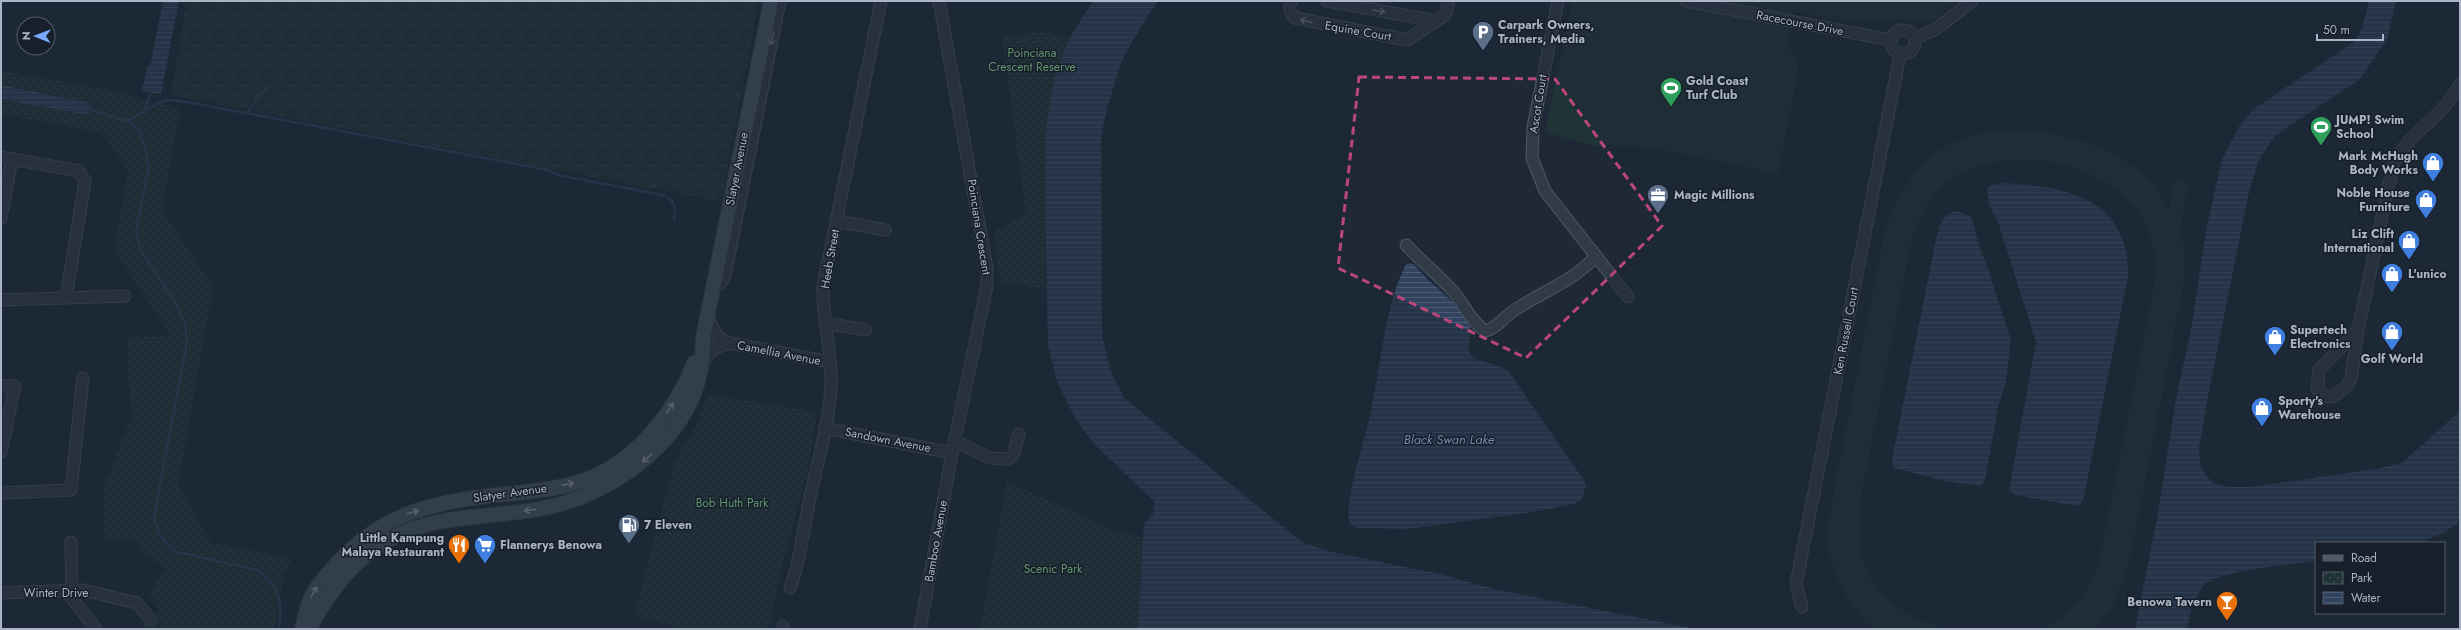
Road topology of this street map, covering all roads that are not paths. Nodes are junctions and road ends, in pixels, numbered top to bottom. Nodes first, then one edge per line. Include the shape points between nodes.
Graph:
1 (771, 1) edge
2 (780, 1) edge
3 (881, 1) edge
4 (939, 1) edge
5 (1292, 1) edge
6 (1327, 1) edge
7 (1449, 1) edge
8 (1558, 1) edge
9 (1686, 1) edge
10 (1972, 1) edge
11 (1436, 21) junction
12 (1915, 38) junction
13 (1891, 40) junction
14 (1900, 54) junction
15 (2460, 84) edge
16 (1, 157) edge
17 (12, 159) junction
18 (1, 218) edge
19 (837, 221) junction
20 (885, 230) dead end
21 (1406, 245) dead end
22 (1596, 256) junction
23 (714, 283) junction
24 (125, 296) dead end
25 (1628, 297) dead end
26 (66, 298) junction
27 (1, 300) edge
28 (707, 317) junction
29 (825, 323) junction
30 (866, 330) dead end
31 (2358, 330) junction
32 (703, 338) junction
33 (728, 343) junction
34 (830, 362) junction
35 (701, 368) junction
36 (83, 378) dead end
37 (1, 386) edge
38 (824, 428) junction
39 (1019, 434) dead end
40 (955, 441) junction
41 (1, 452) edge
42 (952, 453) junction
43 (1, 492) edge
44 (71, 542) dead end
45 (790, 588) dead end
46 (69, 591) junction
47 (1, 594) edge
48 (1802, 607) dead end
49 (150, 619) dead end
50 (96, 629) edge
51 (302, 629) edge
52 (309, 629) edge
53 (920, 629) edge

1 - 23 main road, Slatyer Avenue
2 -> 23 street via 725,276 720,284
3 - 19 street, Heeb Street
4 - 40 street, Poinciana Crescent via 987,268 985,304
11 -> 5 street, Equine Court via 1407,40 1295,18 1290,12 1289,5
6 -> 11 street, Equine Court
7 - 11 street, Equine Court via 1445,15
8 - 22 street, Ascot Court via 1533,127 1532,158 1545,191
9 - 13 street, Racecourse Drive
10 - 12 street via 1936,30
12 - 13 street via 1910,32 1902,30 1896,32
12 - 14 street via 1912,51 1906,55
13 - 14 street via 1893,50
14 - 48 street, Ken Russell Court via 1796,584
15 - 31 street via 2451,98 2406,143 2394,165
16 - 17 street
17 - 18 street
17 - 26 street via 80,171 85,182
19 - 20 street
19 - 29 street, Heeb Street via 823,286
21 - 22 street via 1450,289 1477,326 1485,331 1583,271
22 - 25 street, Ascot Court
23 - 28 main road, Slatyer Avenue
24 - 26 street
26 - 27 street
28 - 32 main road, Slatyer Avenue
28 - 33 street, Camellia Avenue via 718,337
29 - 30 street
29 - 34 street, Heeb Street
31 - 31 street via 2351,378 2339,394 2325,396 2317,389 2319,370
32 - 35 main road, Slatyer Avenue
51 -> 32 main road, Slatyer Avenue via 309,601 318,586 348,551 387,522 455,501 521,494 575,483 595,476 622,459 646,439 666,415 688,379
33 - 34 street, Camellia Avenue
33 - 35 street, Camellia Avenue via 715,347 707,355
34 - 38 street, Heeb Street via 830,400
35 -> 52 main road, Slatyer Avenue via 696,386 676,425 651,455 632,470 604,488 549,508 440,520 396,536 349,570 331,591
36 - 43 street via 70,490
37 - 41 street via 15,386
38 - 42 street, Sandown Avenue
38 - 45 street, Heeb Street via 807,509 802,548
39 - 40 street via 1013,455 1008,459 990,458
40 - 42 street, Poinciana Crescent
42 - 53 street, Bamboo Avenue
44 - 46 street
46 - 47 street, Winter Drive
46 - 49 street, Winter Drive via 83,590 137,603
46 - 50 street

